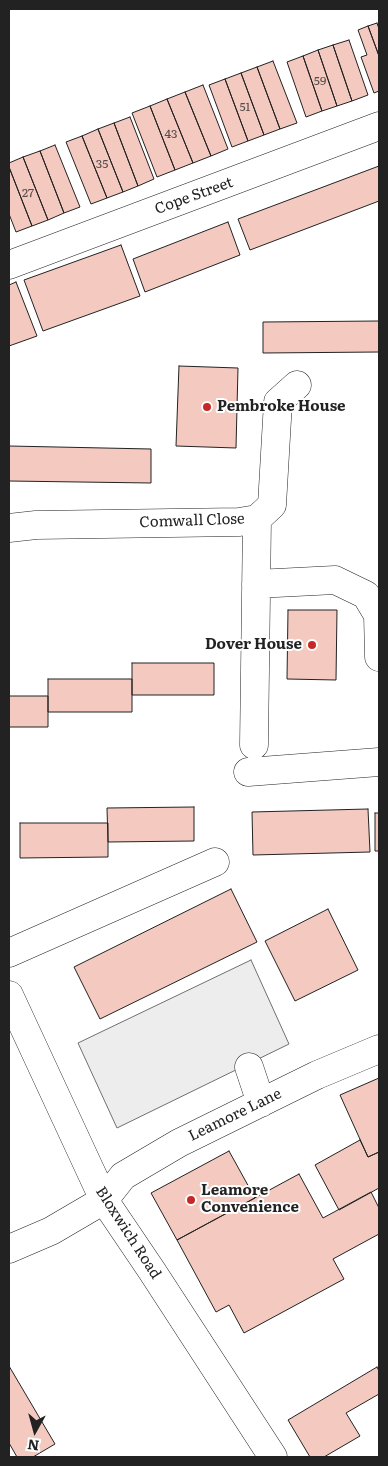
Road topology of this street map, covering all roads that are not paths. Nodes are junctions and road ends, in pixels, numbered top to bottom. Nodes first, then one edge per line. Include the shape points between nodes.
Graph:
1 (379, 126) edge
2 (9, 265) edge
3 (297, 385) dead end
4 (258, 519) junction
5 (9, 528) edge
6 (256, 584) junction
7 (379, 657) edge
8 (379, 762) edge
9 (215, 862) dead end
10 (9, 953) edge
11 (9, 996) edge
12 (379, 1049) edge
13 (249, 1067) dead end
14 (262, 1102) junction
15 (104, 1200) junction
16 (9, 1249) edge
17 (273, 1457) edge

1 - 2 street, Cope Street
3 - 4 street, Comwall Close via 278,402 272,505
4 - 5 street, Comwall Close via 239,522 36,524
4 - 6 street
6 - 7 street via 335,580 366,596 378,615
6 - 8 street via 251,758
9 - 10 street
11 - 15 street, Bloxwich Road
12 - 14 street, Leamore Lane
13 - 14 street
14 - 15 street, Leamore Lane via 179,1143 123,1176
15 - 16 street via 50,1232
15 - 17 street, Bloxwich Road

